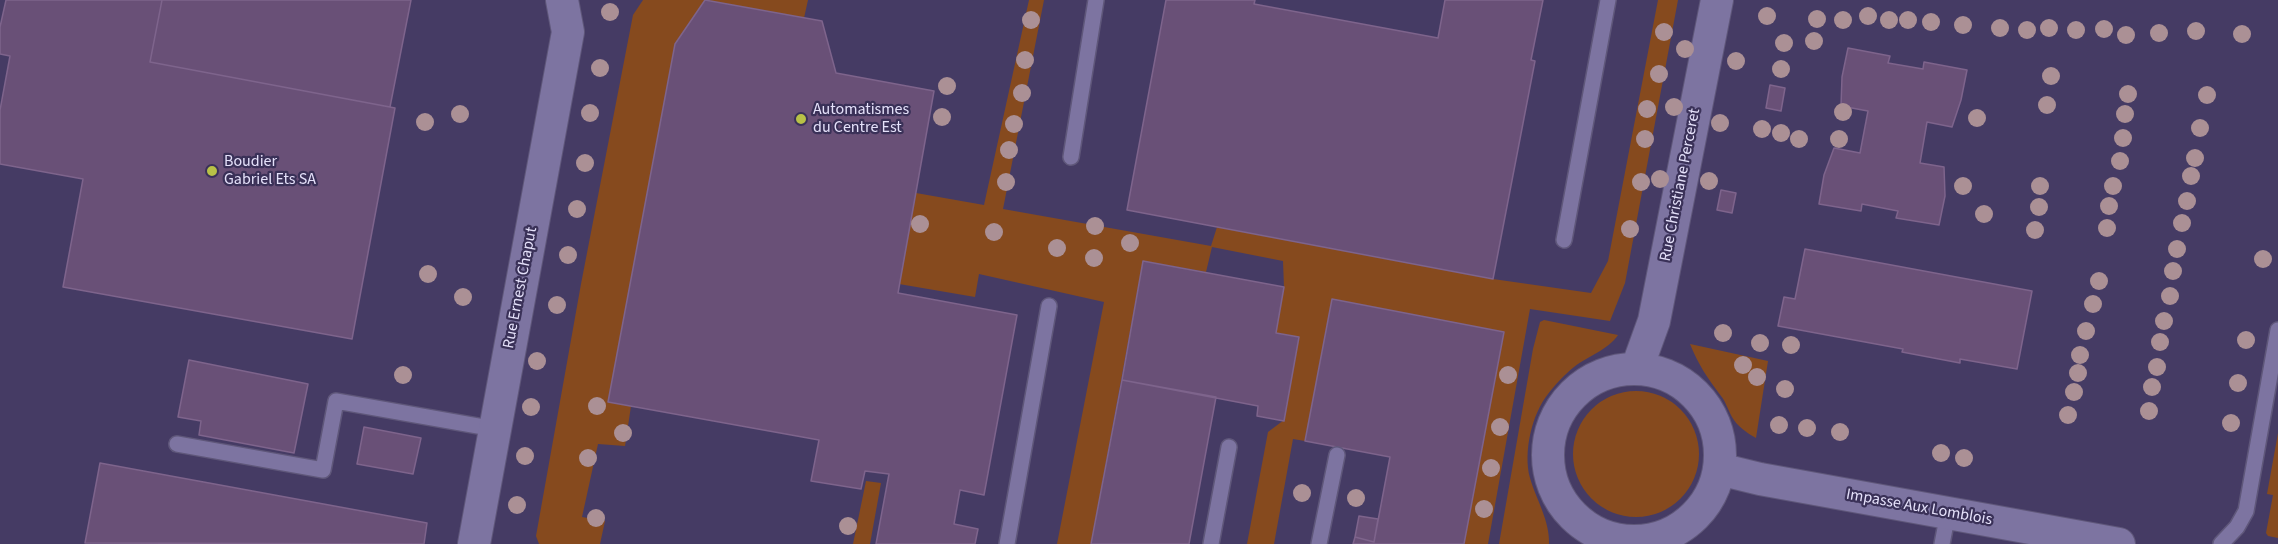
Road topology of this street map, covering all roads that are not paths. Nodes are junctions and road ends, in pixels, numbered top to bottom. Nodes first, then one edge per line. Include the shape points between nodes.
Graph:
1 (562, 0) edge
2 (587, 0) edge
3 (1096, 0) edge
4 (1608, 0) edge
5 (1717, 0) edge
6 (568, 32) junction
7 (1071, 157) dead end
8 (1564, 240) dead end
9 (1049, 306) dead end
10 (2278, 330) edge
11 (1637, 368) junction
12 (495, 429) junction
13 (177, 444) dead end
14 (1229, 447) dead end
15 (1336, 455) dead end
16 (1719, 469) junction
17 (1948, 513) junction
18 (1592, 538) edge
19 (474, 544) edge
20 (1007, 544) edge
21 (1210, 544) edge
22 (1319, 544) edge
23 (1942, 544) edge
24 (2119, 544) edge
25 (2221, 544) edge

1 - 6 street, Rue Ernest Chaput
2 - 6 street, Rue Ernest Chaput
3 - 7 lane
4 - 8 lane
5 - 11 street, Rue Christiane Perceret via 1654,321
6 - 12 street, Rue Ernest Chaput
9 - 20 lane
10 - 25 lane via 2246,511
11 - 16 street via 1666,374 1697,397 1709,412 1719,440
11 - 18 street via 1608,372 1582,385 1562,406 1550,433 1548,462 1554,490
12 - 13 lane via 336,401 323,470
12 - 19 street, Rue Ernest Chaput
14 - 21 lane
15 - 22 lane
16 - 17 street, Impasse Aux Lomblois
16 - 18 street via 1710,495 1694,517 1672,532 1647,540
17 - 23 lane
17 - 24 street, Impasse Aux Lomblois

